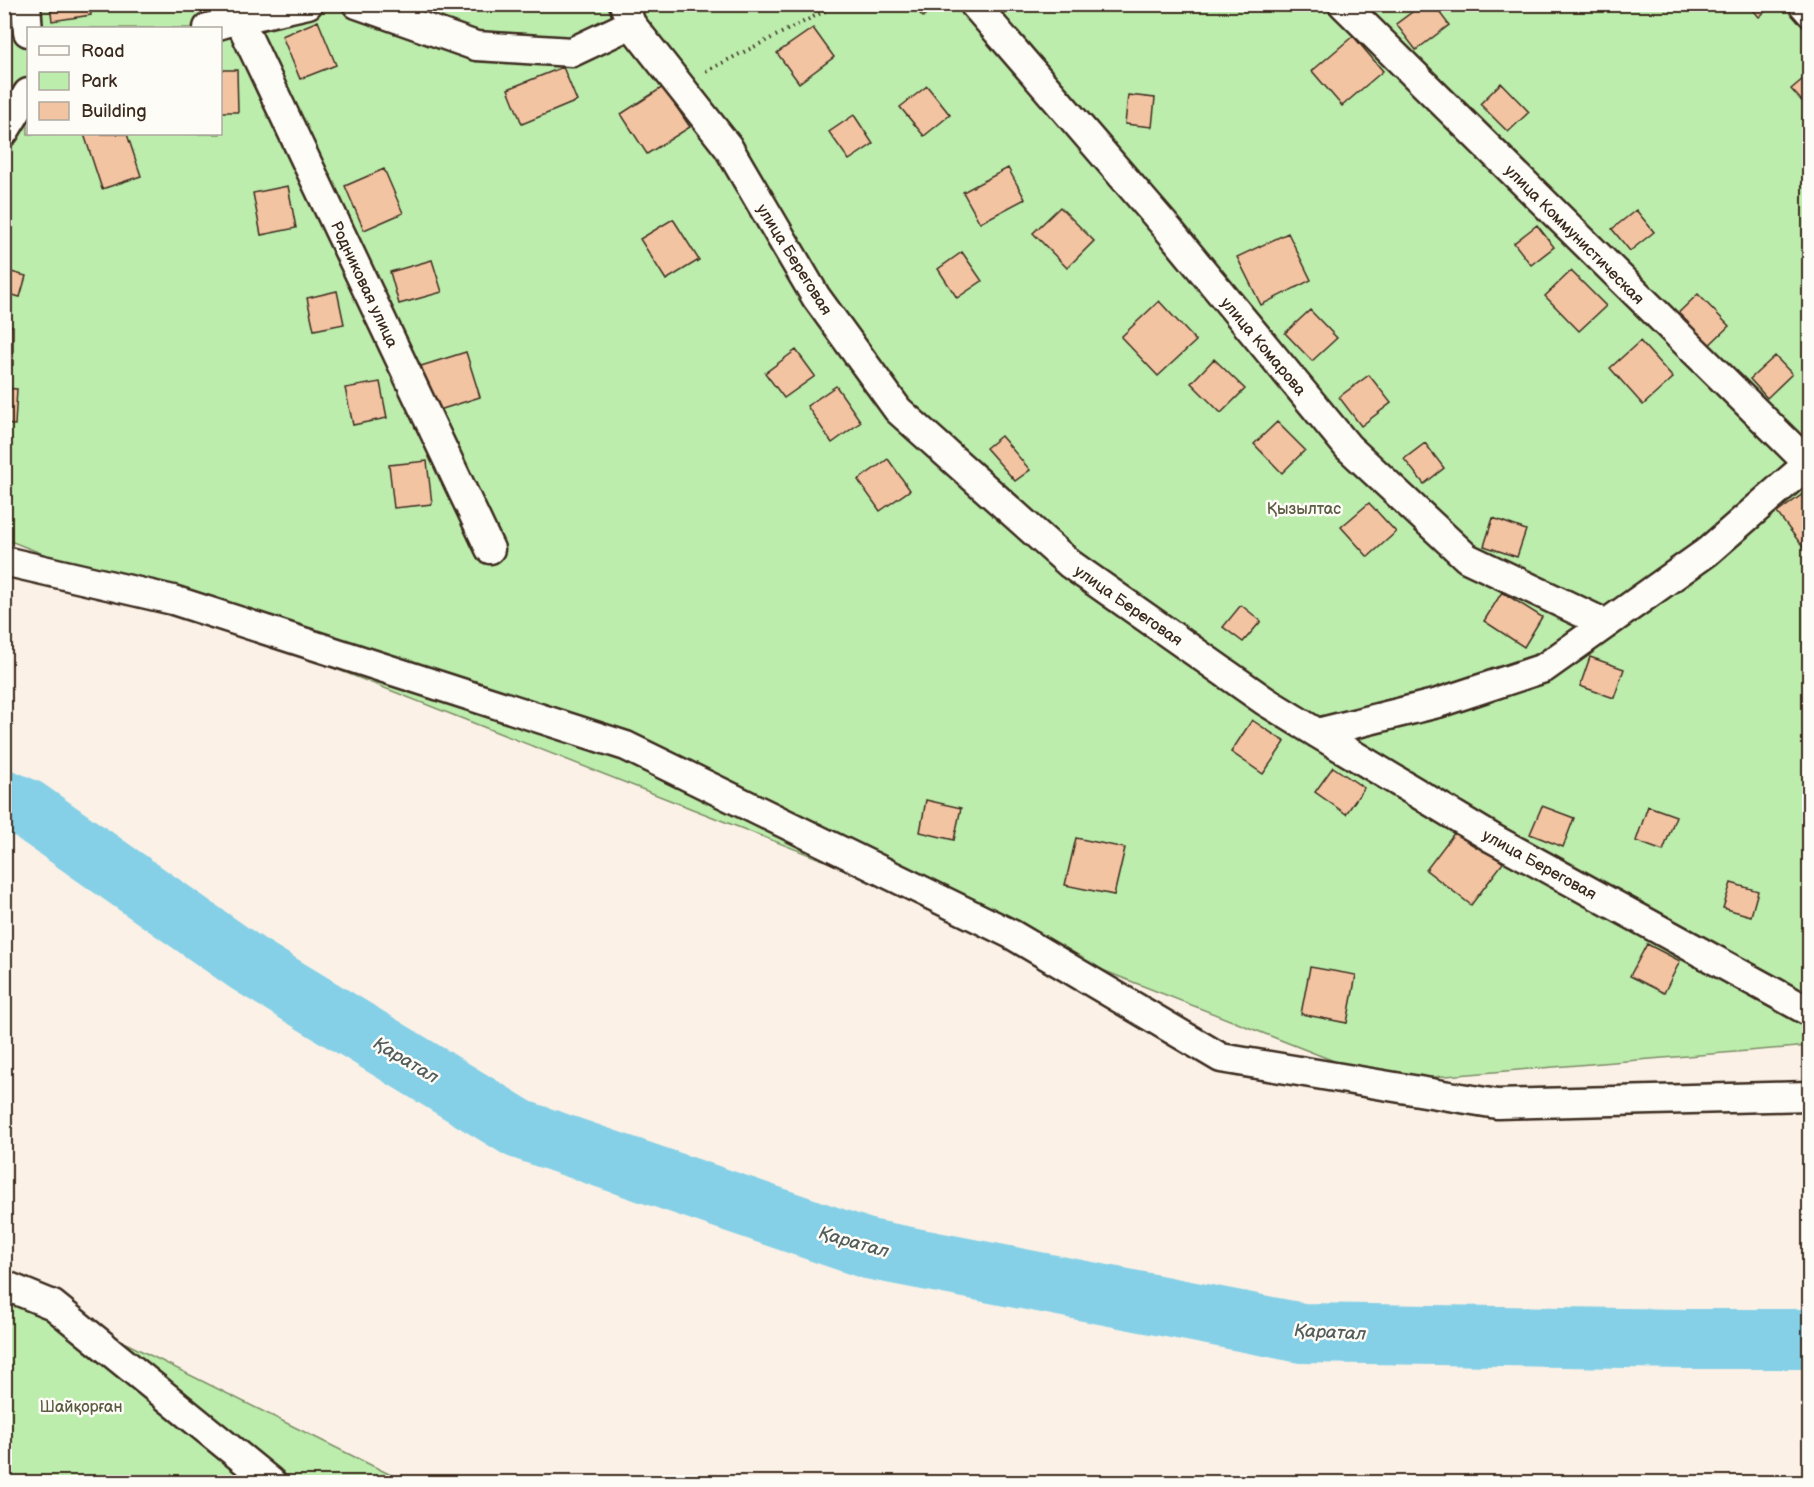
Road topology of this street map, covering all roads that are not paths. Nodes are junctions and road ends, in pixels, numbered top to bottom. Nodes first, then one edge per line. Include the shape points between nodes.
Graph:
1 (26, 4) edge
2 (308, 4) edge
3 (357, 4) edge
4 (974, 4) edge
5 (1343, 4) edge
6 (1803, 4) edge
7 (1809, 12) edge
8 (628, 14) edge
9 (239, 19) junction
10 (28, 27) edge
11 (211, 27) edge
12 (27, 95) edge
13 (4, 132) edge
14 (1809, 464) edge
15 (490, 549) dead end
16 (4, 561) edge
17 (1606, 624) junction
18 (1317, 733) junction
19 (1809, 1012) edge
20 (1809, 1096) edge
21 (4, 1286) edge
22 (271, 1482) edge

1 - 10 street
2 - 9 street
3 - 8 street via 476,46 572,52
4 - 17 street, улица Комарова via 1168,229 1348,447 1467,558
5 - 14 street, улица Коммунистическая
6 - 7 street
8 - 18 street, улица Береговая via 728,147 816,297 898,410 1070,564
9 - 11 street
9 - 15 street, Родниковая улица
12 - 13 street
14 - 17 street via 1707,552
16 - 20 street via 173,600 626,746 1011,934 1221,1058 1497,1104
17 - 18 street via 1544,668 1438,704
18 - 19 street, улица Береговая via 1492,838
21 - 22 street via 53,1305

